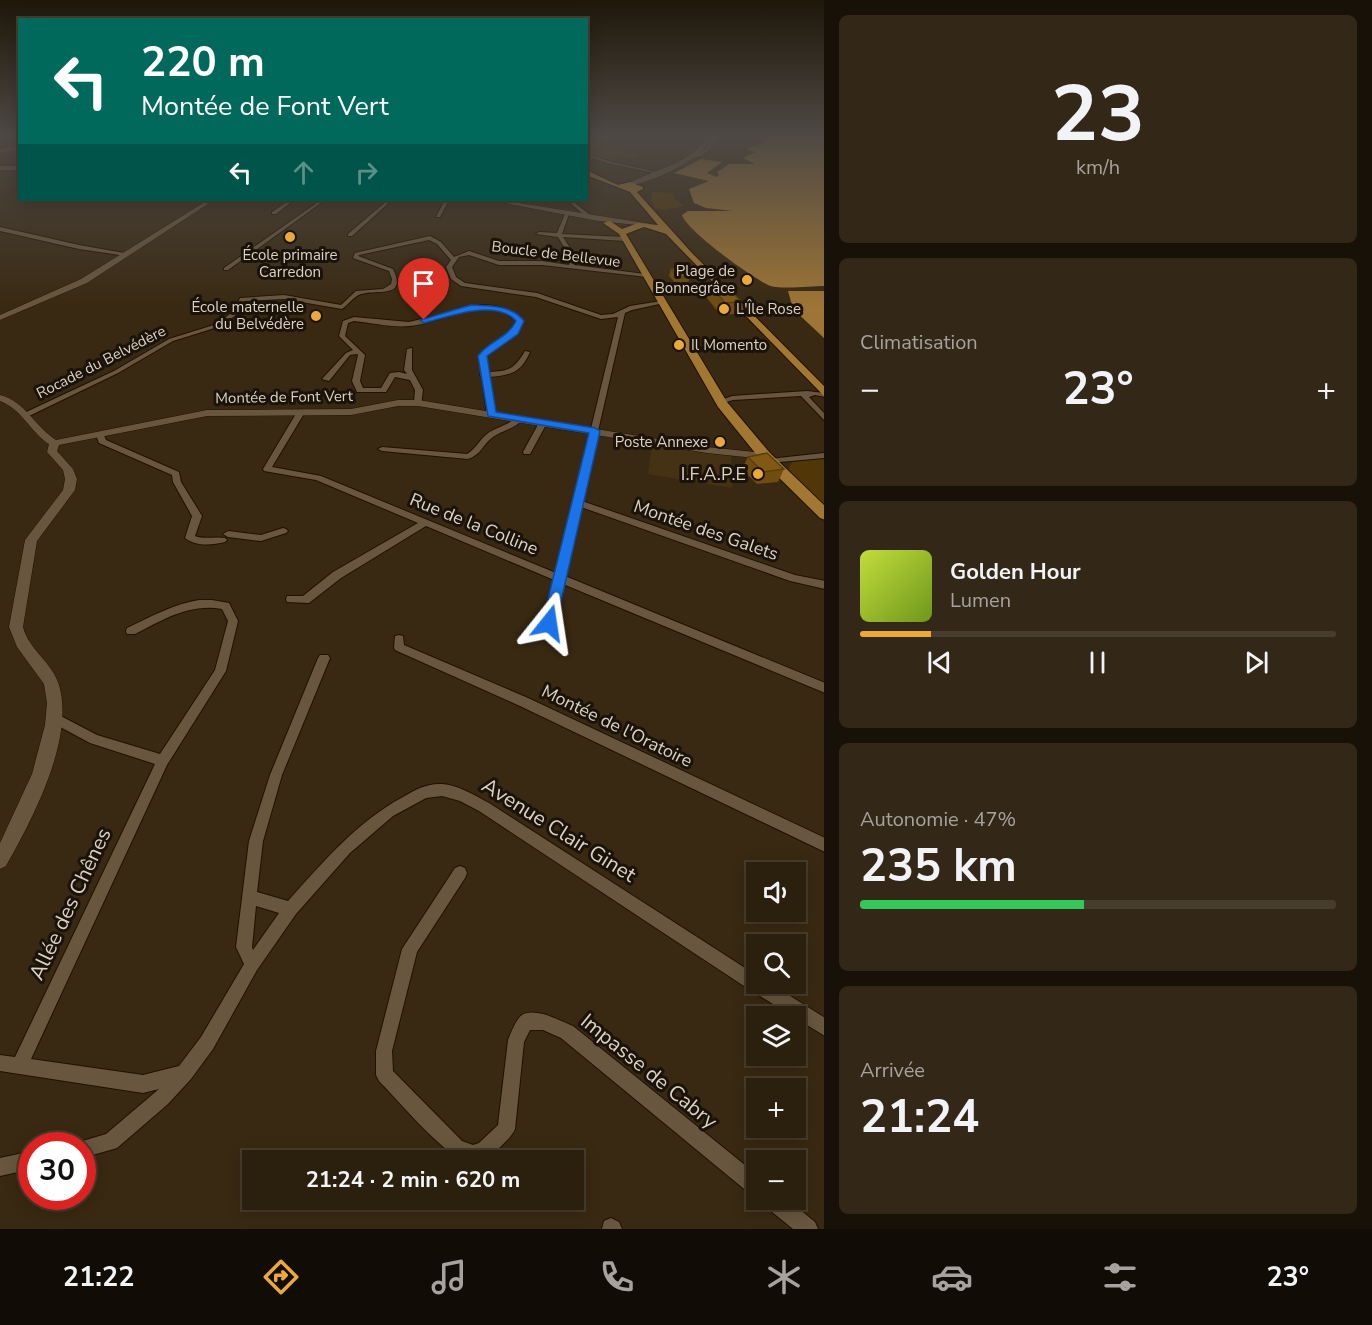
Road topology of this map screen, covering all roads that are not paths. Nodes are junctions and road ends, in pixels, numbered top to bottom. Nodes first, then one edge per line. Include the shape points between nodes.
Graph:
1 (633, 193) edge
2 (633, 193) edge
3 (209, 201) edge
4 (291, 201) edge
5 (322, 201) edge
6 (389, 201) edge
7 (446, 201) edge
8 (498, 201) edge
9 (570, 201) edge
10 (559, 212) junction
11 (274, 213) dead end
12 (567, 214) junction
13 (584, 215) junction
14 (438, 216) dead end
15 (608, 223) joint
16 (647, 224) junction
17 (660, 225) junction
18 (0, 229) edge
19 (626, 233) junction
20 (539, 234) dead end
21 (560, 234) junction
22 (350, 235) dead end
23 (128, 254) junction
24 (453, 259) junction
25 (571, 267) junction
26 (226, 269) dead end
27 (645, 276) junction
28 (721, 288) junction
29 (659, 295) junction
30 (622, 312) junction
31 (0, 318) edge
32 (410, 349) dead end
33 (358, 351) junction
34 (527, 352) dead end
35 (484, 375) junction
36 (411, 378) junction
37 (326, 379) dead end
38 (807, 393) junction
39 (824, 394) edge
40 (824, 395) edge
41 (0, 398) edge
42 (720, 402) junction
43 (418, 403) junction
44 (301, 412) junction
45 (26, 414) junction
46 (491, 414) junction
47 (824, 418) edge
48 (519, 419) junction
49 (543, 423) junction
50 (595, 431) junction
51 (100, 435) junction
52 (54, 443) junction
53 (382, 449) dead end
54 (527, 452) dead end
55 (824, 455) edge
56 (767, 459) junction
57 (578, 503) junction
58 (824, 514) edge
59 (427, 522) junction
60 (283, 531) dead end
61 (561, 578) junction
62 (824, 585) edge
63 (291, 599) dead end
64 (549, 623) dead end
65 (131, 632) dead end
66 (399, 639) dead end
67 (324, 658) dead end
68 (824, 688) edge
69 (55, 718) junction
70 (163, 761) junction
71 (824, 845) edge
72 (0, 860) edge
73 (460, 873) dead end
74 (249, 897) junction
75 (291, 909) junction
76 (252, 965) junction
77 (746, 977) edge
78 (772, 994) edge
79 (824, 1027) edge
80 (0, 1063) edge
81 (19, 1066) junction
82 (185, 1073) junction
83 (96, 1146) edge
84 (18, 1163) edge
85 (0, 1167) edge
86 (746, 1178) edge
87 (785, 1210) edge
88 (808, 1229) edge

1 - 16 main road via 651,217
2 - 17 main road
3 - 23 street
4 - 11 street
5 - 26 street
6 - 22 street
7 - 14 street
8 - 10 main road
9 - 13 street
10 - 12 main road
10 - 13 main road
12 - 15 main road
12 - 21 street
13 - 16 main road
15 - 19 main road
16 - 17 main road
16 - 19 main road
17 - 19 main road
17 - 28 main road
18 - 23 street
19 - 21 street
19 - 27 main road
20 - 21 street
21 - 25 street via 573,257
23 - 31 street via 84,281
24 - 25 street, Boucle de Bellevue via 469,253 499,263
24 - 30 street via 450,272 463,285 537,295 601,317
24 - 45 street, Rocade du Belvédère via 430,238 357,254 355,257 386,267 394,275 393,285 381,292 363,291 342,307 243,295 238,311 219,325 171,340 116,372
25 - 27 street, Boucle de Bellevue
27 - 29 main road
28 - 29 street
28 - 39 main road
29 - 30 street
29 - 42 main road
30 - 50 street
32 - 36 street via 407,364
33 - 35 street via 341,333 348,320 410,324 471,308 515,315 520,321 515,332 483,356
33 - 36 street via 362,360 356,381 360,390 383,390 393,375
33 - 37 street via 348,354
34 - 35 street via 517,369
35 - 46 street
36 - 43 street via 419,390
38 - 40 street
38 - 42 street
38 - 47 street via 806,400
41 - 45 street via 14,402
42 - 56 main road
43 - 44 street, Montée de Font Vert via 351,412
43 - 46 street, Montée de Font Vert
44 - 51 street, Montée de Font Vert via 207,413
44 - 59 street, Rue de la Colline via 267,470 318,478
45 - 52 street via 39,433
46 - 48 street, Montée de Font Vert
48 - 49 street, Montée de Font Vert
48 - 53 street via 486,438 477,452 468,457
49 - 50 street, Montée de Font Vert
49 - 54 street
50 - 56 street, Montée de Font Vert
50 - 57 street
51 - 52 street, Montée de Font Vert
51 - 60 street via 102,441 176,474 197,516 190,538 201,542 225,537 261,538
52 - 69 street via 52,452 68,469 69,490 31,540 16,627 18,639 50,681
55 - 56 street, Montée de Font Vert
56 - 58 main road
57 - 61 street
57 - 62 street, Montée des Galets via 794,578
59 - 61 street, Rue de la Colline
59 - 63 street via 337,575 305,600
61 - 64 street
61 - 68 street, Rue de la Colline
65 - 70 street, Allée des Chênes via 186,605 207,602 225,606 234,621 220,671
66 - 71 street, Montée de l'Oratoire via 399,647
67 - 74 street via 276,775 256,841
69 - 70 street via 94,739
69 - 72 street via 50,745
70 - 81 street, Allée des Chênes
73 - 86 street, Impasse de Cabry via 410,949 384,1051 385,1075 456,1147 473,1155 506,1129 516,1040 526,1022 543,1022 567,1032
74 - 75 street
74 - 76 street via 244,947
75 - 76 street, Avenue Clair Ginet
75 - 77 street, Avenue Clair Ginet via 345,848 388,812 424,792 442,789 484,807
76 - 82 street, Avenue Clair Ginet
78 - 79 street, Avenue Clair Ginet
80 - 81 street
81 - 82 street via 143,1084
82 - 83 street, Avenue Clair Ginet via 111,1142
84 - 85 street
87 - 88 street

